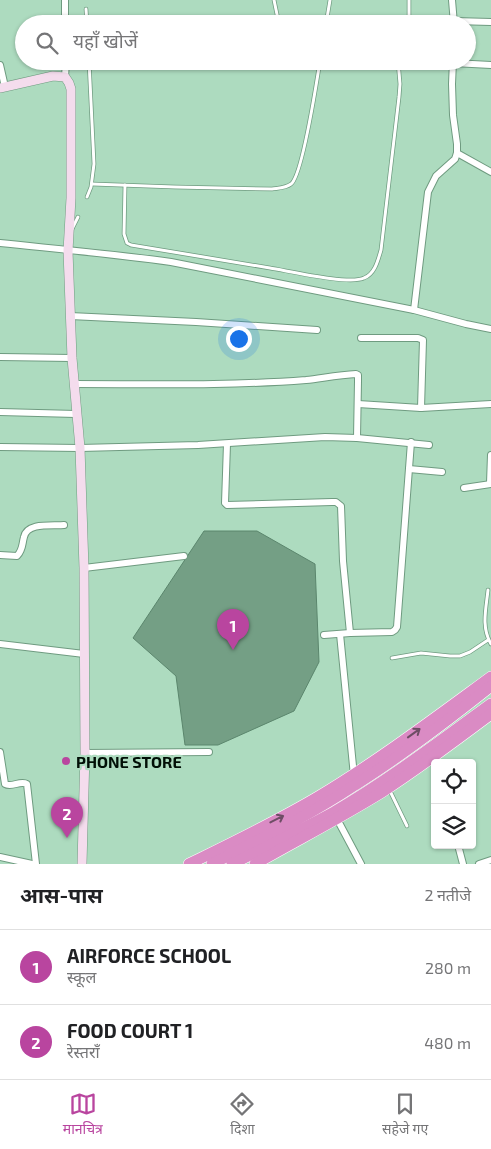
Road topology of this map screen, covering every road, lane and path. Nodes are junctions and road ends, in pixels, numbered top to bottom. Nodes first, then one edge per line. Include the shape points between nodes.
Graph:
1 (65, 0) edge
2 (274, 0) edge
3 (330, 0) edge
4 (409, 0) edge
5 (452, 0) edge
6 (86, 9) dead end
7 (65, 15) edge
8 (86, 15) edge
9 (276, 15) edge
10 (328, 15) edge
11 (409, 15) edge
12 (453, 15) edge
13 (476, 22) edge
14 (491, 22) edge
15 (476, 64) edge
16 (0, 65) edge
17 (491, 65) edge
18 (65, 70) edge
19 (89, 70) edge
20 (318, 70) edge
21 (399, 70) edge
22 (453, 70) edge
23 (65, 77) junction
24 (2, 88) edge
25 (457, 153) junction
26 (491, 172) edge
27 (92, 184) junction
28 (125, 185) junction
29 (87, 197) dead end
30 (78, 217) dead end
31 (69, 236) junction
32 (0, 242) edge
33 (68, 251) junction
34 (414, 310) junction
35 (70, 316) junction
36 (491, 329) edge
37 (318, 330) dead end
38 (361, 338) dead end
39 (0, 357) edge
40 (72, 358) junction
41 (74, 384) junction
42 (358, 404) junction
43 (491, 404) edge
44 (421, 408) junction
45 (0, 412) edge
46 (76, 414) junction
47 (357, 438) junction
48 (411, 442) junction
49 (227, 444) junction
50 (429, 445) dead end
51 (0, 448) edge
52 (80, 448) junction
53 (491, 455) edge
54 (409, 469) junction
55 (442, 472) dead end
56 (490, 483) edge
57 (464, 488) dead end
58 (64, 526) dead end
59 (0, 555) edge
60 (184, 556) dead end
61 (84, 568) junction
62 (488, 590) dead end
63 (350, 633) junction
64 (340, 634) junction
65 (324, 635) dead end
66 (488, 640) junction
67 (0, 644) edge
68 (491, 644) edge
69 (84, 654) junction
70 (392, 658) dead end
71 (491, 677) edge
72 (491, 686) edge
73 (491, 704) edge
74 (491, 714) edge
75 (0, 752) edge
76 (209, 752) dead end
77 (85, 753) junction
78 (355, 780) junction
79 (388, 788) junction
80 (336, 791) junction
81 (335, 816) junction
82 (301, 823) junction
83 (407, 826) dead end
84 (234, 842) junction
85 (459, 849) edge
86 (253, 854) edge
87 (0, 858) edge
88 (491, 860) edge
89 (32, 864) edge
90 (36, 864) edge
91 (82, 864) edge
92 (189, 864) edge
93 (212, 864) edge
94 (232, 864) edge
95 (361, 864) edge
96 (463, 864) edge
97 (479, 864) edge

1 - 7 street
2 - 9 lane
3 - 10 lane
4 - 11 lane
5 - 12 street
6 - 8 lane
13 - 14 street
15 - 17 street
16 - 24 street
18 - 23 street
19 - 27 lane
20 - 28 lane via 303,154 292,184 272,188
21 - 28 lane via 399,97 381,250 373,271 363,279 316,276 131,245 124,234
22 - 25 street
23 - 24 street via 53,76
23 - 31 street via 70,89
25 - 26 street
25 - 34 street via 455,159 436,176 428,192
27 - 28 lane
27 - 29 lane
30 - 31 lane
31 - 33 street
32 - 33 street
33 - 34 street via 171,262
33 - 35 street
34 - 36 street
35 - 37 street
35 - 40 street
38 - 44 street via 423,340
39 - 40 street
40 - 41 street
41 - 42 street via 246,383 356,374
41 - 46 street
42 - 44 street
42 - 47 street
43 - 44 street
45 - 46 street
46 - 52 street
47 - 48 street
47 - 49 street via 324,437
48 - 50 street
48 - 54 street
49 - 52 street
49 - 63 street via 227,505 336,502 341,506 342,561
51 - 52 street
52 - 61 street
53 - 56 street
54 - 55 street
54 - 63 street via 397,627 392,632
56 - 57 street
58 - 59 street via 29,529 17,556
60 - 61 street
61 - 69 street
62 - 66 lane via 485,622
63 - 64 street
64 - 65 street
64 - 78 street
66 - 68 lane
66 - 70 lane via 460,656 421,653
67 - 69 street
69 - 77 street
78 -> 71 highway via 402,741
72 - 78 highway via 429,734
73 - 81 highway
74 - 79 highway
75 - 90 street via 6,785 27,784
76 - 77 street
77 - 91 street
78 - 80 highway
79 - 81 highway
79 - 83 lane
80 - 82 highway
84 -> 80 highway via 320,796
81 - 82 highway
81 - 86 highway via 270,855
81 - 95 street
82 - 86 highway
84 - 86 highway
84 - 92 highway
85 - 96 street
86 - 93 highway
86 - 94 highway
87 - 89 street
88 - 97 street

